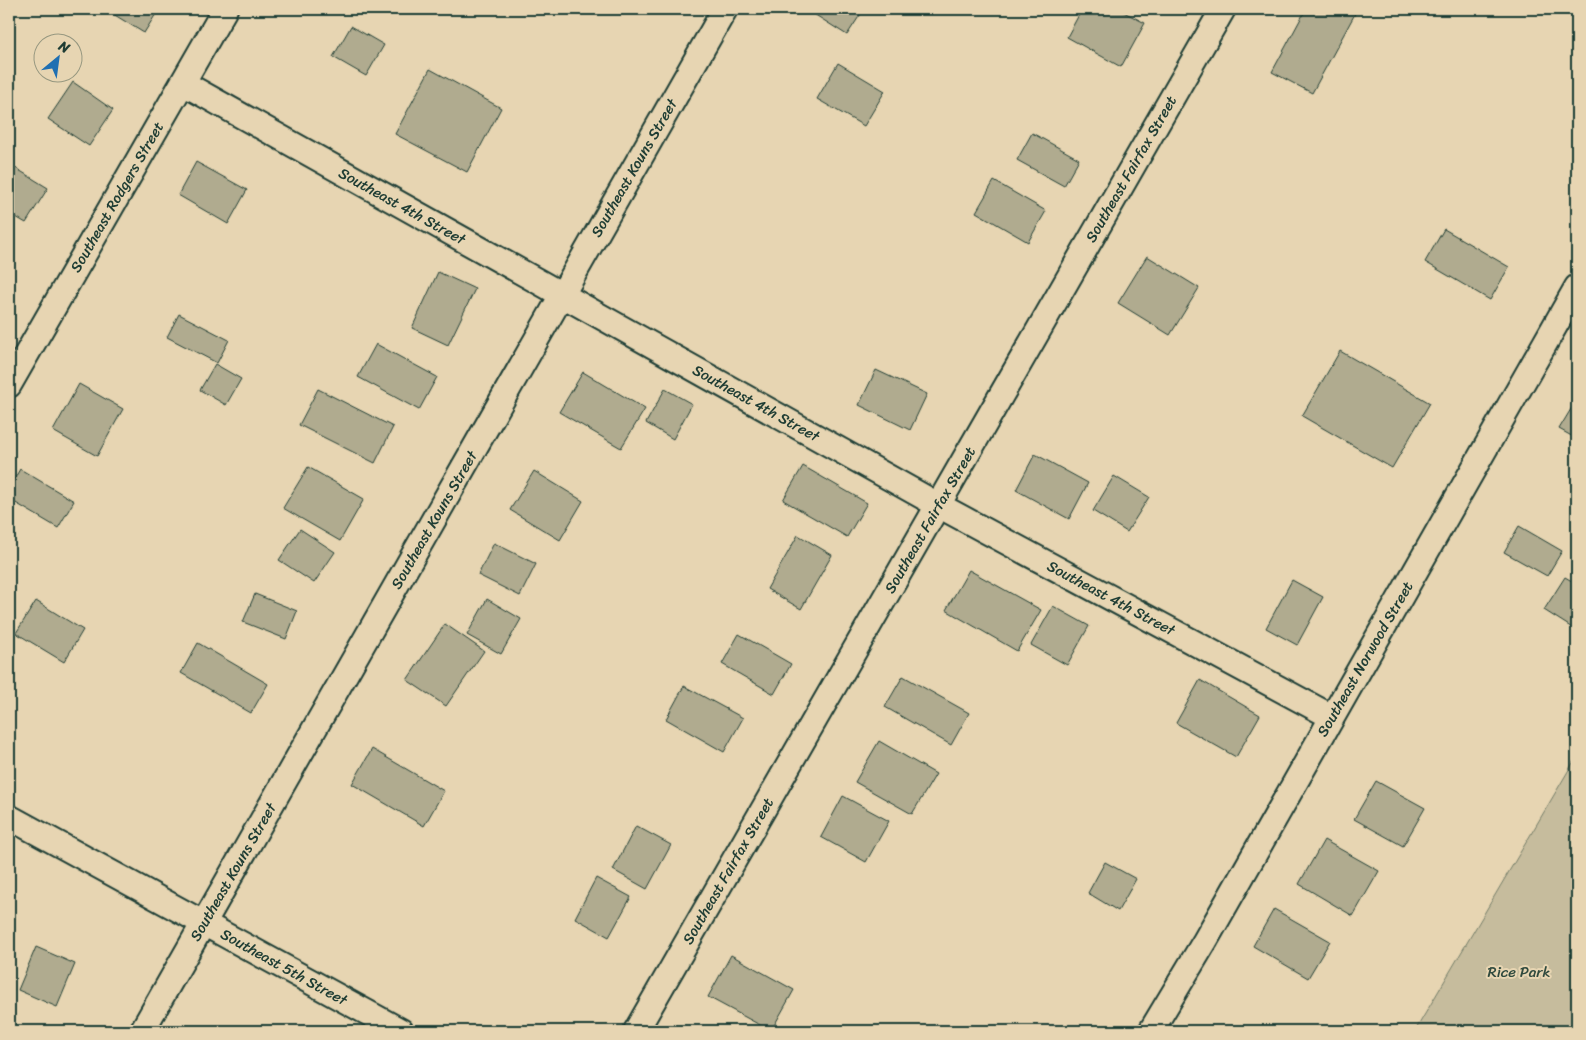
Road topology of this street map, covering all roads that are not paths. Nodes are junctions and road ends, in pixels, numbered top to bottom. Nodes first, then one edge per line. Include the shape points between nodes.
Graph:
1 (225, 9) edge
2 (725, 9) edge
3 (1223, 9) edge
4 (183, 83) junction
5 (1577, 287) edge
6 (562, 295) junction
7 (9, 385) edge
8 (938, 505) junction
9 (1332, 717) junction
10 (9, 817) edge
11 (204, 924) junction
12 (142, 1031) edge
13 (401, 1031) edge
14 (636, 1031) edge
15 (1151, 1031) edge

1 - 4 street, Southeast Rodgers Street
2 - 6 street, Southeast Kouns Street
3 - 8 street, Southeast Fairfax Street
4 - 6 street, Southeast 4th Street
4 - 7 street, Southeast Rodgers Street
5 - 9 street, Southeast Norwood Street
6 - 8 street, Southeast 4th Street
6 - 11 street, Southeast Kouns Street
8 - 9 street, Southeast 4th Street
8 - 14 street, Southeast Fairfax Street
9 - 15 street, Southeast Norwood Street
10 - 11 street, Southeast 5th Street
11 - 12 street, Southeast Kouns Street
11 - 13 street, Southeast 5th Street

